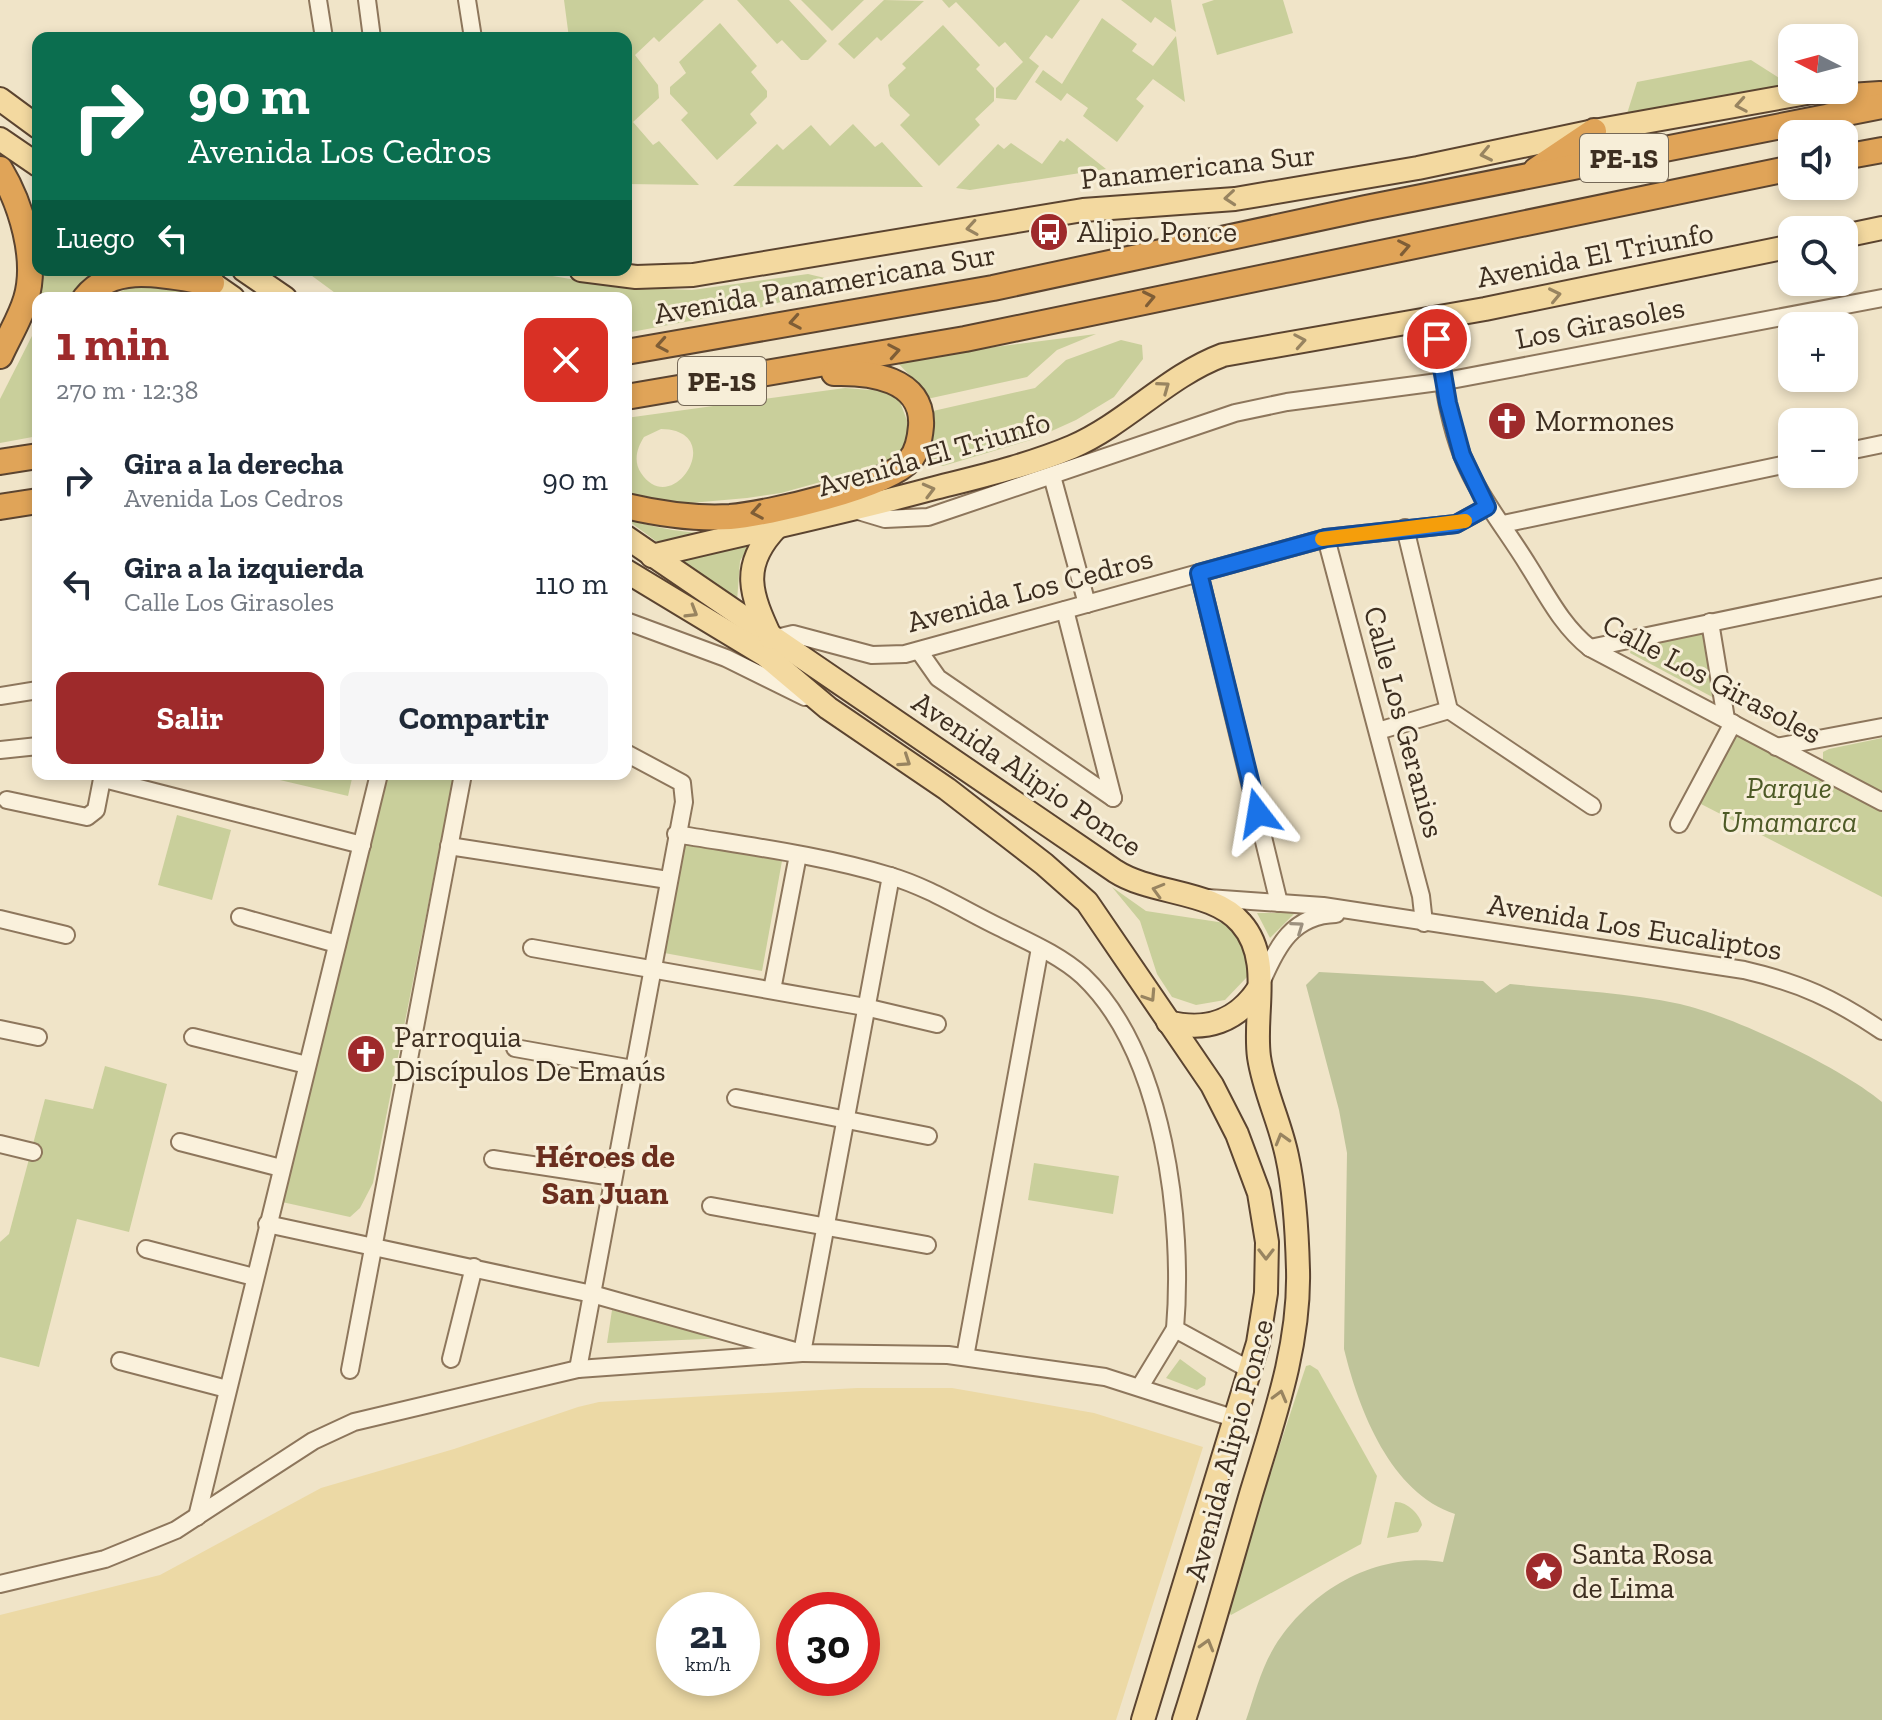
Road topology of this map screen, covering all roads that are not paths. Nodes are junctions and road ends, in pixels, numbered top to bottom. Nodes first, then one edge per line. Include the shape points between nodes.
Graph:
1 (318, 0) edge
2 (367, 0) edge
3 (467, 0) edge
4 (323, 32) edge
5 (371, 32) edge
6 (472, 32) edge
7 (1882, 94) edge
8 (1858, 96) edge
9 (1778, 98) edge
10 (5, 103) edge
11 (1882, 106) edge
12 (32, 115) edge
13 (32, 123) edge
14 (1594, 131) junction
15 (0, 139) edge
16 (1882, 150) edge
17 (1858, 154) edge
18 (32, 161) edge
19 (0, 169) edge
20 (1778, 171) edge
21 (1527, 176) junction
22 (1882, 228) edge
23 (1858, 233) edge
24 (1778, 249) edge
25 (123, 276) edge
26 (253, 276) edge
27 (628, 276) edge
28 (202, 277) edge
29 (92, 292) edge
30 (224, 292) edge
31 (276, 292) edge
32 (27, 298) junction
33 (1882, 298) edge
34 (1432, 318) junction
35 (0, 327) edge
36 (632, 351) edge
37 (0, 356) edge
38 (755, 377) junction
39 (1446, 381) junction
40 (632, 396) edge
41 (1882, 444) edge
42 (1858, 449) edge
43 (32, 457) edge
44 (0, 462) edge
45 (1778, 466) edge
46 (1052, 476) junction
47 (32, 502) edge
48 (0, 507) edge
49 (632, 507) edge
50 (1487, 507) junction
51 (853, 510) junction
52 (1503, 524) junction
53 (777, 527) junction
54 (1405, 528) junction
55 (1326, 538) junction
56 (632, 541) edge
57 (652, 556) junction
58 (1199, 573) junction
59 (632, 575) edge
60 (1882, 587) edge
61 (1087, 604) junction
62 (1065, 610) junction
63 (1710, 622) junction
64 (632, 623) edge
65 (772, 639) junction
66 (1590, 648) junction
67 (919, 651) junction
68 (32, 691) edge
69 (0, 696) edge
70 (828, 708) junction
71 (1449, 710) junction
72 (1730, 721) junction
73 (1882, 727) edge
74 (1378, 731) junction
75 (32, 747) edge
76 (1776, 747) junction
77 (0, 750) edge
78 (632, 756) edge
79 (102, 780) edge
80 (118, 780) edge
81 (378, 780) edge
82 (462, 780) edge
83 (7, 800) dead end
84 (1882, 802) edge
85 (1592, 806) dead end
86 (1679, 824) dead end
87 (676, 834) junction
88 (362, 845) junction
89 (449, 846) junction
90 (798, 855) junction
91 (891, 876) junction
92 (668, 880) junction
93 (1191, 898) junction
94 (1279, 903) junction
95 (1366, 915) junction
96 (240, 917) dead end
97 (0, 919) edge
98 (1424, 923) junction
99 (66, 935) dead end
100 (337, 944) junction
101 (532, 948) dead end
102 (1040, 948) junction
103 (652, 968) junction
104 (1260, 985) junction
105 (772, 990) junction
106 (865, 1007) junction
107 (1168, 1022) junction
108 (937, 1024) dead end
109 (0, 1029) edge
110 (1882, 1031) edge
111 (38, 1037) dead end
112 (193, 1037) dead end
113 (515, 1048) dead end
114 (307, 1065) junction
115 (633, 1069) junction
116 (736, 1098) dead end
117 (845, 1119) junction
118 (928, 1136) dead end
119 (180, 1142) dead end
120 (0, 1144) edge
121 (33, 1152) dead end
122 (493, 1159) dead end
123 (281, 1168) junction
124 (613, 1177) junction
125 (711, 1206) dead end
126 (267, 1224) junction
127 (824, 1227) junction
128 (374, 1245) junction
129 (927, 1245) dead end
130 (146, 1249) dead end
131 (474, 1267) junction
132 (254, 1277) junction
133 (592, 1294) junction
134 (1175, 1329) junction
135 (802, 1353) junction
136 (965, 1357) junction
137 (451, 1359) dead end
138 (120, 1361) dead end
139 (578, 1369) junction
140 (350, 1370) dead end
141 (1252, 1371) junction
142 (1141, 1385) junction
143 (227, 1389) junction
144 (1236, 1419) junction
145 (197, 1517) junction
146 (0, 1584) edge
147 (1143, 1720) edge
148 (1184, 1720) edge

1 - 4 street
2 - 5 street
3 - 6 street
7 - 8 highway
9 -> 14 main road, Panamericana Sur
10 - 12 main road
10 - 13 main road
11 - 21 highway, Avenida Panamericana Sur / PE-1S
14 - 21 highway
14 -> 27 main road, Panamericana Sur via 1235,199 1083,210 693,275
15 - 18 main road
16 - 17 highway
19 - 32 highway via 27,228
38 -> 20 highway, PE-1S via 965,339
21 -> 36 highway, Avenida Panamericana Sur / PE-1S via 993,288
22 - 23 main road
34 -> 24 main road, Avenida El Triunfo
25 - 29 highway
26 - 31 main road
28 - 30 main road
32 - 35 street
32 - 37 highway
33 - 39 street, Los Girasoles
34 - 39 street, Calle Los Girasoles
51 -> 34 main road, Avenida El Triunfo via 1073,446 1193,366 1223,355
38 - 40 highway, PE-1S
38 -> 49 highway via 857,372 901,384 915,400 922,421 919,443 910,460 872,484 767,511 693,516
39 - 46 street, Los Girasoles via 1235,413
39 - 50 street, Calle Los Girasoles via 1462,455
41 - 42 street
43 - 44 highway
45 - 52 street
46 - 51 street via 928,517 885,519
46 - 61 street
47 - 48 highway
50 - 52 street, Calle Los Girasoles
50 - 54 street, Avenida Los Cedros via 1456,524
51 - 53 main road, Avenida El Triunfo
52 - 66 street, Calle Los Girasoles via 1570,633
53 - 57 main road, Avenida El Triunfo
53 - 65 main road via 757,554 752,582 754,600
54 - 55 street, Avenida Los Cedros
54 - 71 street
55 - 58 street, Avenida Los Cedros
55 - 74 street, Calle Los Geranios
56 - 57 main road, Avenida Alipio Ponce
57 - 65 main road, Avenida Alipio Ponce
58 - 61 street, Avenida Los Cedros
58 - 94 street
59 -> 70 main road, Avenida Alipio Ponce via 765,655
60 - 63 street
61 - 62 street, Avenida Los Cedros
62 - 67 street, Avenida Los Cedros
62 - 67 street via 1113,798 938,678
63 - 66 street
63 - 72 street
64 - 70 street via 726,658
65 - 67 street, Avenida Los Cedros via 793,634 872,655
93 -> 65 main road, Avenida Alipio Ponce via 1122,876
66 - 72 street, Calle Los Girasoles
68 - 69 street
70 -> 107 main road, Avenida Alipio Ponce via 947,789 1087,902
71 - 74 street
71 - 85 street
72 - 76 street, Calle Los Girasoles
72 - 86 street
73 - 76 street
74 - 98 street, Calle Los Geranios
75 - 77 street
76 - 84 street, Calle Los Girasoles
78 - 87 street via 682,783 684,802
79 - 83 street via 96,810 87,817
80 - 88 street
81 - 88 street
82 - 89 street
87 - 90 street
87 - 92 street
88 - 100 street
89 - 92 street
89 - 128 street
90 - 91 street
90 - 105 street
91 - 102 street
91 - 106 street
92 - 103 street
93 - 94 street, Avenida Los Eucaliptos
93 - 104 main road, Avenida Alipio Ponce via 1211,902 1240,921 1259,956
94 - 95 street, Avenida Los Eucaliptos
95 - 98 street, Avenida Los Eucaliptos
104 -> 95 street, Avenida Los Eucaliptos via 1276,948 1304,921 1319,915
96 - 100 street
97 - 99 street
98 - 110 street, Avenida Los Eucaliptos via 1794,981
100 - 114 street
101 - 103 street
102 - 134 street via 1081,974 1120,1025 1157,1115 1179,1285
102 - 136 street
103 - 105 street
103 - 115 street
104 - 107 main road via 1237,1014 1221,1023 1186,1027
148 -> 104 main road, Avenida Alipio Ponce via 1270,1432 1296,1321 1295,1211 1288,1157 1261,1066 1256,1013
105 - 106 street
106 - 108 street
106 - 117 street
107 -> 141 main road, Avenida Alipio Ponce via 1212,1085 1259,1193 1267,1242 1266,1293
109 - 111 street
112 - 114 street
113 - 115 street
114 - 123 street
115 - 124 street
116 - 117 street
117 - 118 street
117 - 127 street
119 - 123 street
120 - 121 street
122 - 124 street
123 - 126 street
124 - 133 street
125 - 127 street
126 - 128 street
126 - 132 street
127 - 129 street
127 - 135 street
128 - 131 street
128 - 140 street
130 - 132 street
131 - 133 street
131 - 137 street
132 - 143 street
133 - 135 street
133 - 139 street
134 - 141 street
134 - 142 street
135 - 136 street
135 - 139 street
136 - 142 street
138 - 143 street
139 - 145 street via 354,1422 313,1441
141 - 144 main road, Avenida Alipio Ponce
142 - 144 street
143 - 145 street
144 - 147 main road, Avenida Alipio Ponce
145 - 146 street via 105,1559

